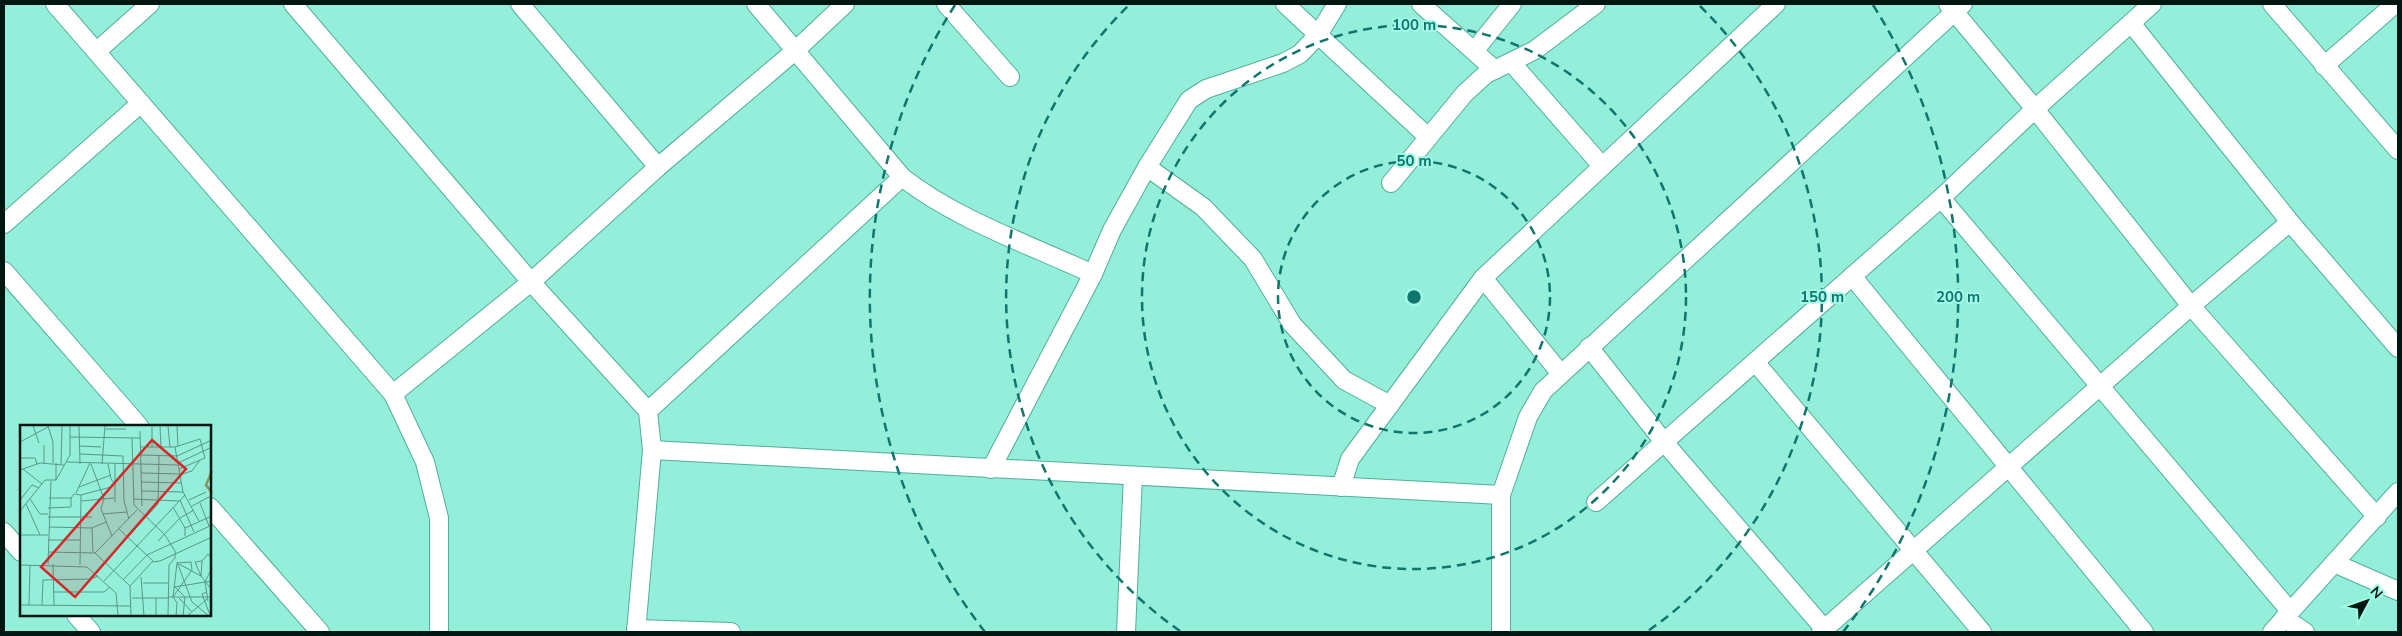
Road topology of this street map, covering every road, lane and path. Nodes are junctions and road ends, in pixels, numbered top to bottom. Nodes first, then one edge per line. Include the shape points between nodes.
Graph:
1 (55, 4) edge
2 (150, 4) edge
3 (293, 4) edge
4 (520, 4) edge
5 (756, 4) edge
6 (845, 4) edge
7 (946, 4) edge
8 (1285, 4) edge
9 (1337, 4) edge
10 (1421, 4) edge
11 (1512, 4) edge
12 (1596, 4) edge
13 (1776, 4) edge
14 (2152, 4) edge
15 (2272, 4) edge
16 (2395, 4) edge
17 (1955, 6) edge
18 (1579, 10) edge
19 (2131, 24) junction
20 (1318, 35) junction
21 (796, 50) junction
22 (1475, 50) junction
23 (97, 51) junction
24 (1511, 62) junction
25 (2324, 66) junction
26 (1495, 70) junction
27 (1010, 77) dead end
28 (142, 103) junction
29 (2035, 109) junction
30 (1428, 138) junction
31 (2398, 150) edge
32 (1602, 166) junction
33 (658, 167) junction
34 (1147, 167) junction
35 (902, 177) junction
36 (1391, 183) dead end
37 (1941, 198) junction
38 (2290, 222) junction
39 (4, 224) edge
40 (4, 271) edge
41 (1093, 274) junction
42 (1852, 276) junction
43 (1483, 278) junction
44 (531, 282) junction
45 (2192, 306) junction
46 (1589, 347) junction
47 (2398, 348) edge
48 (1756, 363) junction
49 (1561, 374) junction
50 (2102, 386) junction
51 (393, 394) junction
52 (1390, 405) junction
53 (648, 411) junction
54 (138, 425) edge
55 (1664, 442) junction
56 (652, 450) junction
57 (992, 469) junction
58 (2008, 469) junction
59 (1133, 476) junction
60 (1341, 487) junction
61 (1501, 495) junction
62 (2396, 497) edge
63 (1596, 502) dead end
64 (211, 508) edge
65 (2377, 517) junction
66 (4, 532) edge
67 (20, 551) edge
68 (1914, 551) junction
69 (2334, 563) junction
70 (2398, 591) edge
71 (2287, 614) junction
72 (77, 616) edge
73 (636, 631) edge
74 (1824, 631) edge
75 (91, 632) edge
76 (320, 632) edge
77 (439, 632) edge
78 (730, 632) edge
79 (1126, 632) edge
80 (1501, 632) edge
81 (1982, 632) edge
82 (2144, 632) edge
83 (2272, 632) edge
84 (2305, 632) edge

1 - 23 street
2 - 23 street
3 - 44 street
4 - 33 street
5 - 21 street
6 - 21 street
7 - 27 street
8 - 20 street
9 - 20 street
10 - 22 street
11 - 22 street
12 - 18 street
13 - 32 street
14 - 19 street
15 - 25 street
16 - 25 street
17 - 29 street
17 - 46 street
18 - 24 street via 1535,50
19 - 29 street
19 - 38 street
20 - 30 street
20 - 34 street via 1300,54 1283,63 1206,89 1189,100
21 - 33 street
21 - 35 street
22 - 26 street
23 - 28 street
24 - 26 street
24 - 32 street
25 - 31 street
26 - 30 street via 1465,93
28 - 39 street
28 - 51 street
29 - 37 street
29 - 45 street
30 - 36 street
32 - 43 street
33 - 44 street
34 - 41 street via 1112,230
34 - 52 street via 1204,207 1254,259 1292,324 1344,380
35 - 41 street via 946,207
35 - 53 street
37 - 42 street
37 - 50 street
38 - 45 street
38 - 47 street
40 - 54 street
41 - 57 street
42 - 48 street
42 - 58 street
43 - 49 street
43 - 52 street
44 - 51 street
44 - 53 street
45 - 50 street
45 - 65 street
46 - 49 street
46 - 55 street
48 - 55 street
48 - 68 street
49 - 61 street via 1543,391 1528,417
50 - 58 street
50 - 71 street
51 - 77 street via 422,456 439,518
52 - 60 street via 1350,460
53 - 56 street
55 - 63 street
55 - 74 street
56 - 57 street
56 - 73 street
57 - 59 street
58 - 68 street
58 - 82 street
59 - 60 street
59 - 79 street
60 - 61 street
61 - 80 street
62 - 65 street
64 - 76 street
65 - 69 street
66 - 67 street
68 - 74 street
68 - 81 street
69 - 70 street
69 - 71 street
71 - 83 street
71 - 84 street
72 - 75 street
73 - 78 street

